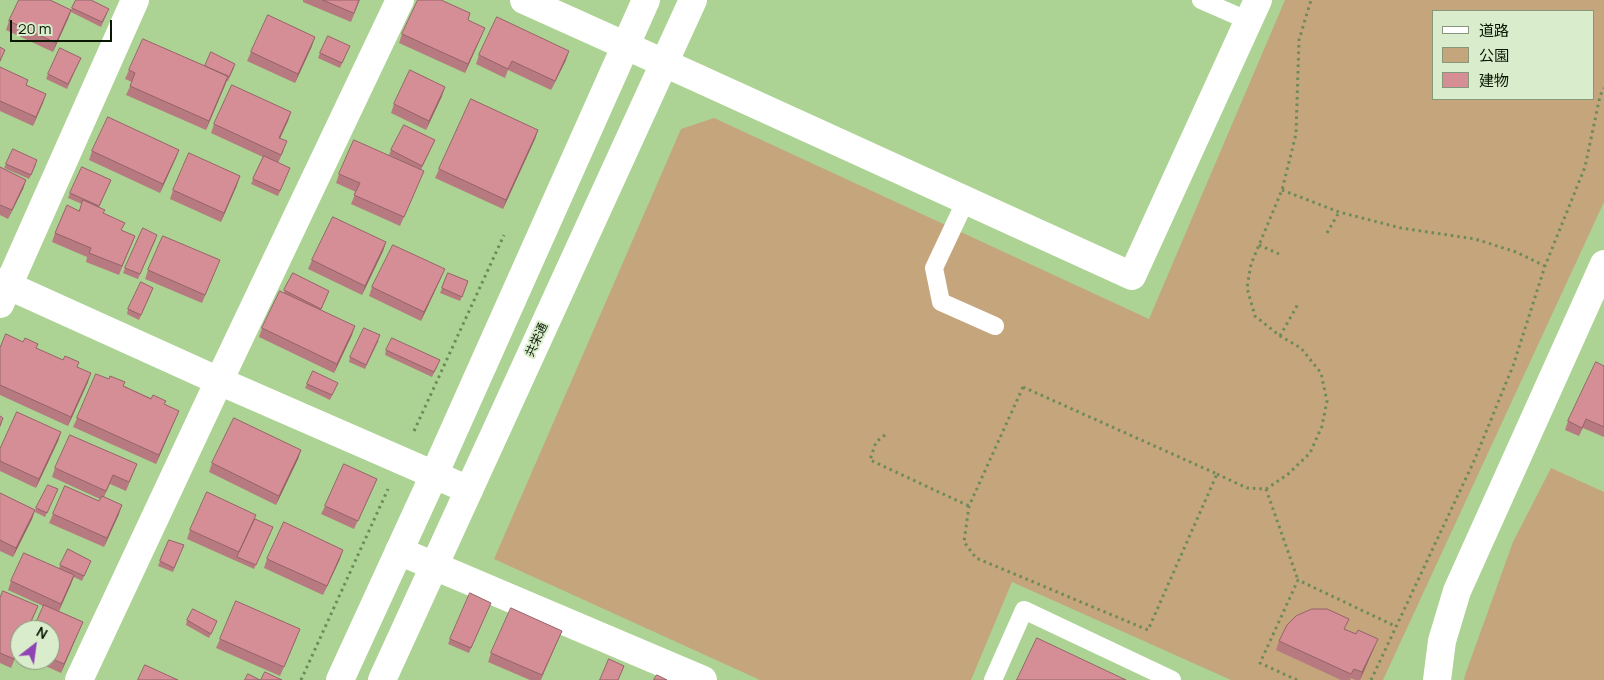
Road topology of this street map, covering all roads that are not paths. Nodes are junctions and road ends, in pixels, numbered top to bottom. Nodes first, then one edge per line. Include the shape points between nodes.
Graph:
1 (135, 0) edge
2 (400, 0) edge
3 (524, 0) edge
4 (646, 0) edge
5 (693, 0) edge
6 (1201, 0) edge
7 (551, 6) edge
8 (1253, 11) edge
9 (626, 45) junction
10 (664, 63) junction
11 (966, 200) junction
12 (1604, 264) edge
13 (3, 290) edge
14 (995, 326) dead end
15 (219, 382) junction
16 (434, 475) junction
17 (469, 490) junction
18 (399, 551) junction
19 (434, 566) junction
20 (79, 680) edge
21 (340, 680) edge
22 (382, 680) edge
23 (703, 680) edge
24 (993, 680) edge
25 (1172, 680) edge
26 (1437, 680) edge

1 - 13 street
2 - 15 street
3 - 7 street
4 - 9 street
5 - 10 street, 共栄通
6 - 8 lane
7 - 9 street
8 - 11 street via 1132,276
9 - 10 street
9 - 16 street
10 - 11 street
10 - 17 street, 共栄通
11 - 14 lane via 934,268 942,302
12 - 26 street via 1457,591 1442,641
13 - 15 street
15 - 16 street
15 - 20 street
16 - 17 street
16 - 18 street
17 - 19 street, 共栄通
18 - 19 street
18 - 21 street
19 - 22 street, 共栄通
19 - 23 street
24 - 25 lane via 1024,610

